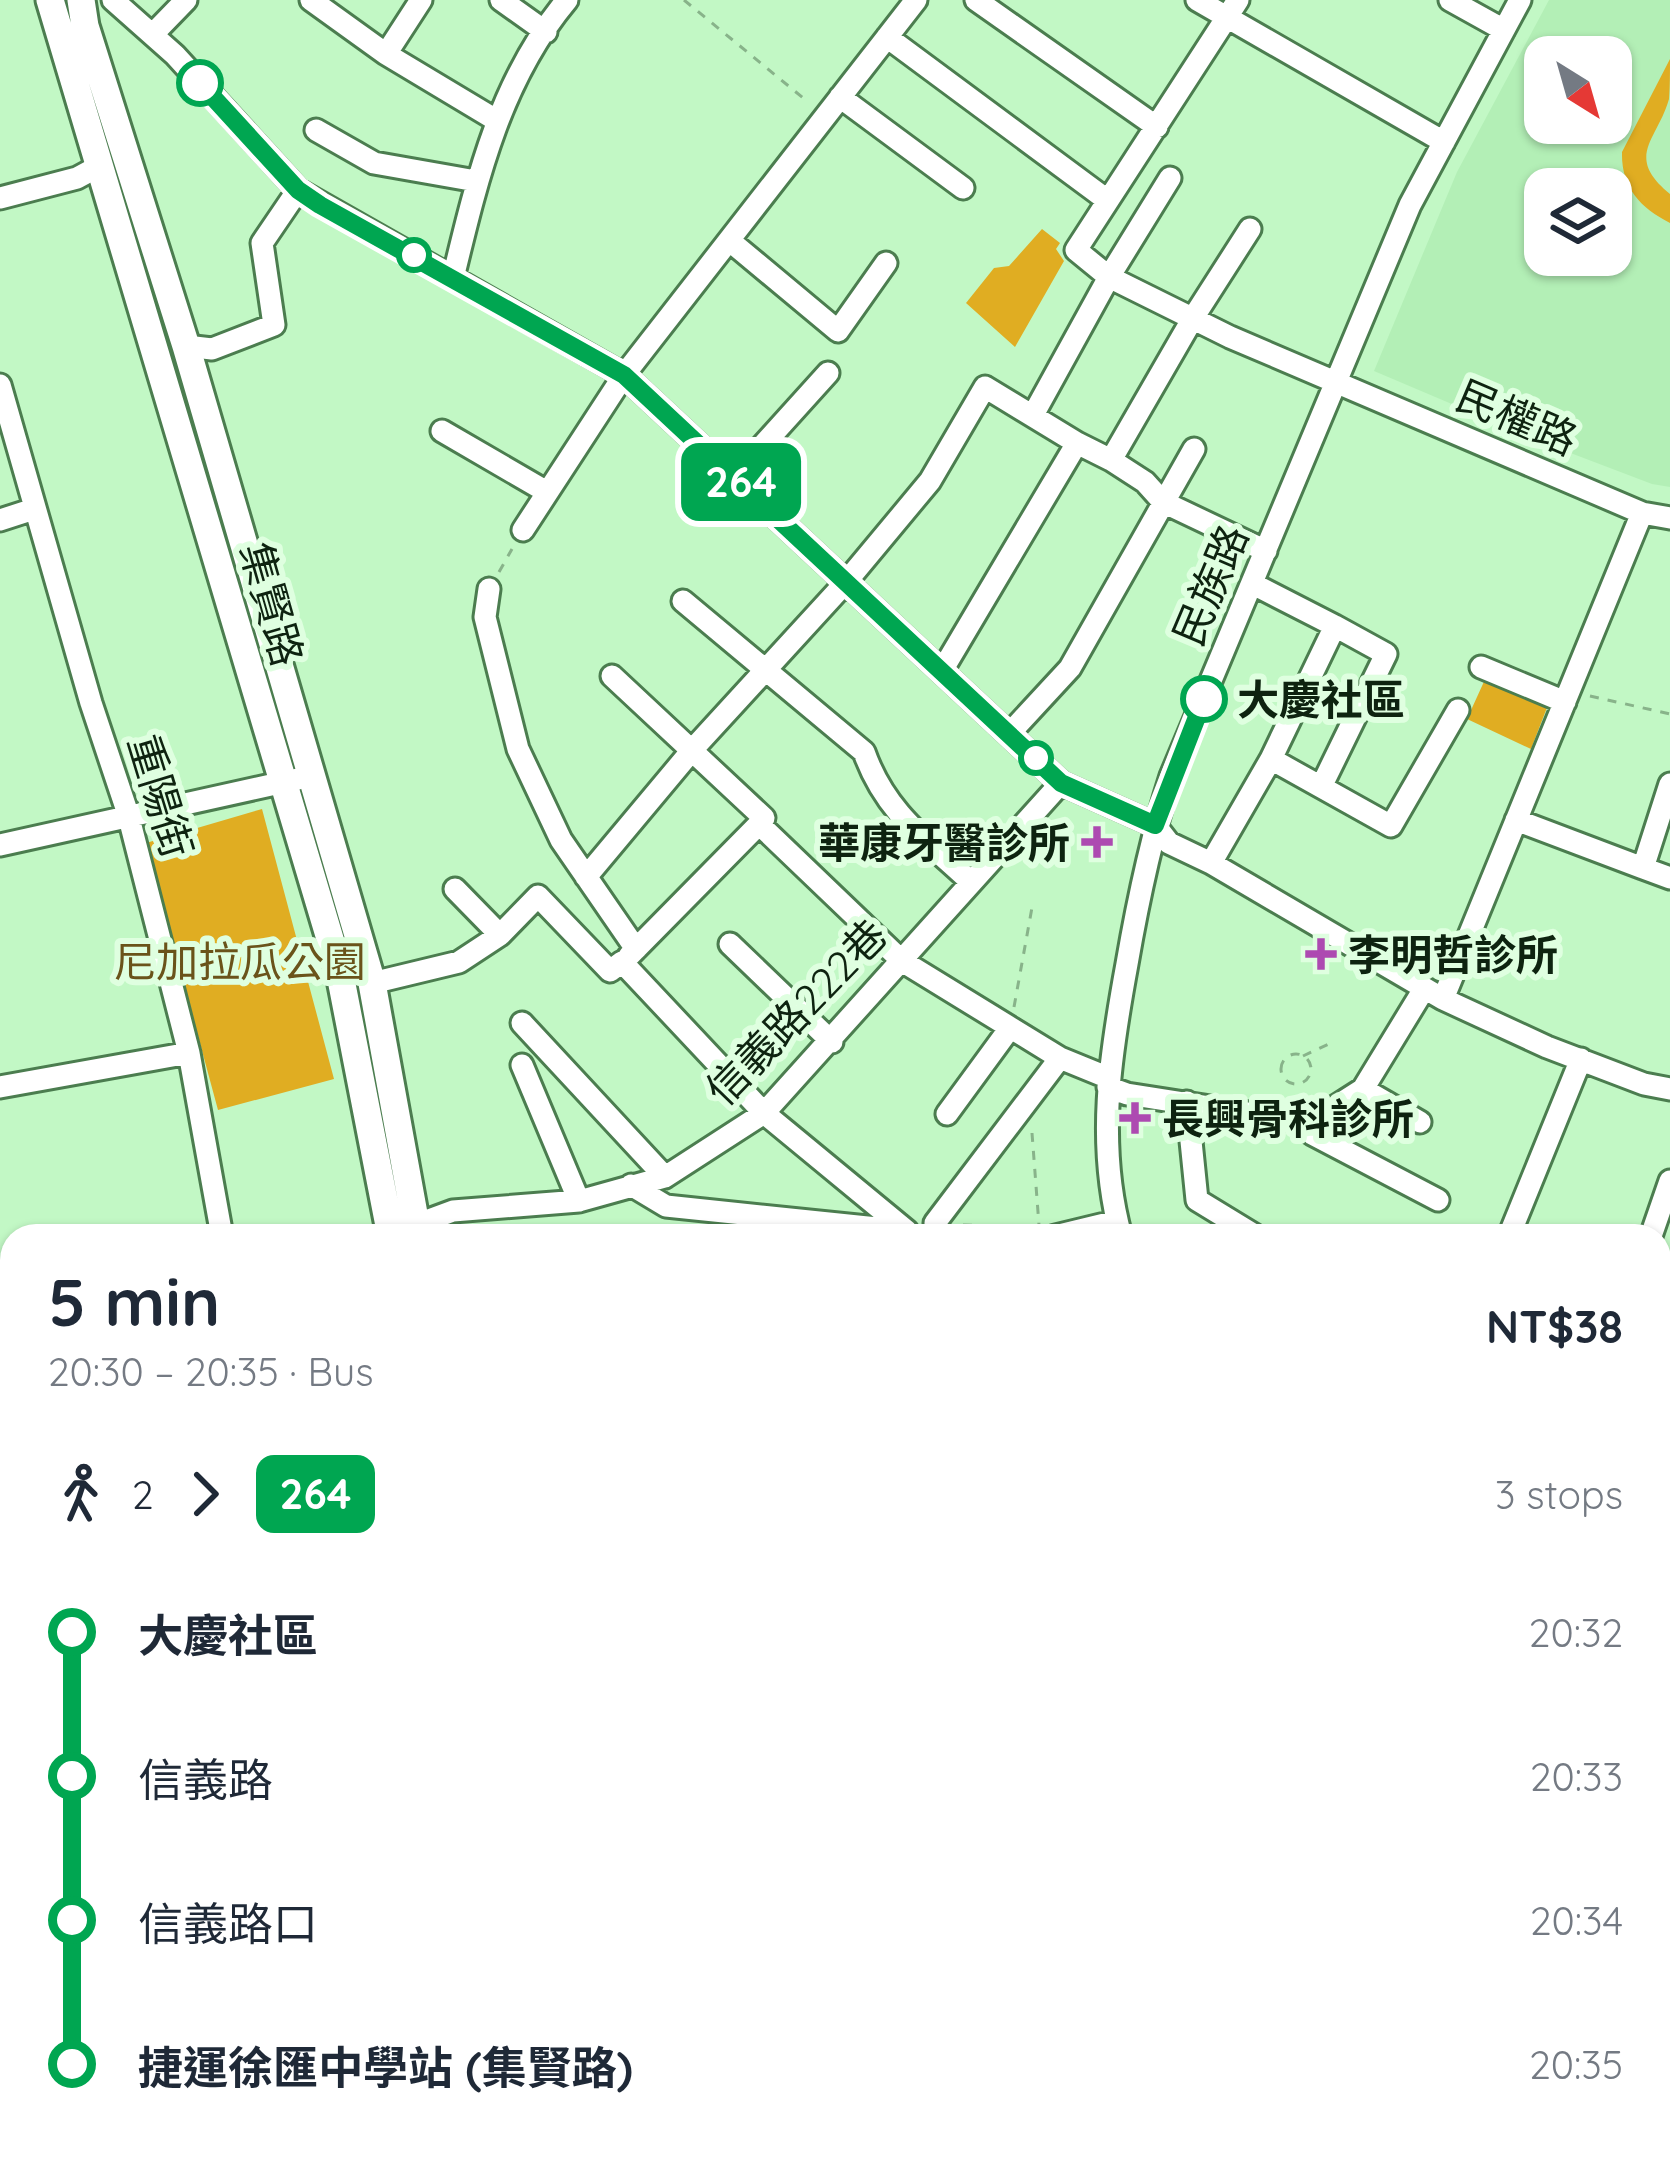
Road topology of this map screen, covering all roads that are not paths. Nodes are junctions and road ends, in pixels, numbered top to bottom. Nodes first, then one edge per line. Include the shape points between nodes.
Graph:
1 (50, 0) edge
2 (81, 0) edge
3 (113, 0) edge
4 (186, 0) edge
5 (311, 0) edge
6 (422, 0) edge
7 (501, 0) edge
8 (567, 0) edge
9 (916, 0) edge
10 (976, 0) edge
11 (1197, 0) edge
12 (1450, 0) edge
13 (1520, 0) edge
14 (1233, 9) edge
15 (1504, 30) junction
16 (546, 32) junction
17 (153, 34) junction
18 (887, 37) junction
19 (386, 54) junction
20 (840, 97) junction
21 (496, 120) junction
22 (1157, 127) junction
23 (316, 130) dead end
24 (1444, 142) junction
25 (100, 165) junction
26 (1170, 178) dead end
27 (476, 181) junction
28 (963, 188) dead end
29 (298, 190) junction
30 (0, 198) edge
31 (1107, 200) junction
32 (1250, 230) dead end
33 (730, 241) junction
34 (886, 263) dead end
35 (1109, 277) junction
36 (453, 278) junction
37 (1193, 318) junction
38 (186, 346) junction
39 (828, 373) dead end
40 (624, 375) junction
41 (1335, 382) junction
42 (0, 385) edge
43 (1033, 415) junction
44 (442, 431) dead end
45 (1077, 443) junction
46 (1194, 449) dead end
47 (1111, 460) junction
48 (735, 476) junction
49 (547, 492) junction
50 (1163, 502) junction
51 (34, 509) junction
52 (1642, 513) junction
53 (1670, 518) edge
54 (0, 520) edge
55 (523, 530) road end
56 (1266, 551) junction
57 (845, 582) junction
58 (1253, 584) junction
59 (489, 589) road end
60 (682, 602) dead end
61 (1336, 626) junction
62 (1481, 667) dead end
63 (768, 669) junction
64 (943, 670) junction
65 (612, 676) dead end
66 (1567, 697) junction
67 (1458, 710) dead end
68 (1010, 733) junction
69 (693, 749) junction
70 (1271, 759) junction
71 (310, 776) junction
72 (280, 783) junction
73 (1061, 783) junction
74 (1670, 784) edge
75 (1322, 785) junction
76 (128, 814) junction
77 (1516, 820) junction
78 (759, 824) junction
79 (1155, 825) junction
80 (0, 845) edge
81 (1211, 863) junction
82 (1642, 868) junction
83 (586, 877) junction
84 (1670, 878) edge
85 (971, 882) junction
86 (454, 889) dead end
87 (500, 935) junction
88 (730, 944) dead end
89 (629, 956) junction
90 (902, 961) junction
91 (372, 983) junction
92 (1433, 994) junction
93 (522, 1023) dead end
94 (1010, 1028) junction
95 (832, 1042) junction
96 (189, 1053) junction
97 (1060, 1058) junction
98 (1581, 1059) junction
99 (523, 1065) dead end
100 (1108, 1083) junction
101 (0, 1087) edge
102 (1363, 1089) junction
103 (1670, 1089) edge
104 (1187, 1102) junction
105 (764, 1113) junction
106 (947, 1114) dead end
107 (1420, 1122) dead end
108 (1318, 1124) junction
109 (664, 1177) junction
110 (1670, 1181) edge
111 (631, 1185) junction
112 (1438, 1200) dead end
113 (579, 1202) junction
114 (935, 1223) road end
115 (220, 1224) edge
116 (402, 1224) edge
117 (403, 1224) edge
118 (423, 1224) edge
119 (840, 1224) edge
120 (899, 1224) edge
121 (1118, 1224) edge
122 (1237, 1224) edge
123 (1514, 1224) edge
124 (1655, 1224) edge

1 - 25 main road, 集賢路
2 - 38 main road, 集賢路
3 - 17 street
4 - 17 street
5 - 19 street
6 - 19 street
7 - 16 street
8 - 16 street
9 - 18 street
10 - 22 street
11 - 14 street
12 - 15 street
13 - 15 street, 民族路
14 - 22 street
14 - 24 street
15 - 24 street, 民族路
16 - 21 street
17 - 29 street
18 - 20 street
18 - 31 street
19 - 21 street
20 - 28 street
20 - 33 street
21 - 27 street
22 - 31 street
23 - 27 street via 374,163
24 - 41 street, 民族路
25 - 30 street
25 - 72 main road, 集賢路
26 - 35 street
27 - 36 street
29 - 36 street
29 - 38 street via 262,243 274,325 212,349
31 - 35 street via 1076,250
32 - 37 street
33 - 34 street via 838,331
33 - 40 street
35 - 37 street, 民權路
35 - 43 street
36 - 40 street
37 - 41 street, 民權路
37 - 47 street
38 - 71 main road, 集賢路
39 - 48 street
40 - 48 street
40 - 49 street
41 - 52 street, 民權路
41 - 56 street, 民族路
42 - 51 street, 重陽街
43 - 45 street
43 - 57 street via 985,387 930,481
44 - 49 street
45 - 47 street
45 - 64 street
46 - 50 street
47 - 50 street
48 - 57 street
49 - 55 street
50 - 56 street
50 - 68 street via 1070,668
51 - 54 street
51 - 76 street, 重陽街
52 - 53 street, 民權路
52 - 66 street
56 - 58 street, 民族路
57 - 63 street
57 - 64 street
58 - 61 street
58 - 79 street, 民族路
59 - 83 street via 484,616 518,749
60 - 63 street
61 - 70 street
61 - 75 street via 1386,654
62 - 66 street
63 - 69 street
63 - 85 street via 864,752 895,811
64 - 68 street
65 - 69 street
66 - 77 street
67 - 75 street via 1390,826
68 - 73 street
69 - 78 street via 764,818
69 - 83 street
70 - 75 street
70 - 81 street
71 - 72 street
71 - 91 main road, 集賢路
72 - 76 street
72 - 116 main road, 集賢路 via 339,969
73 - 79 street
73 - 85 street, 信義路222巷
74 - 82 street
76 - 80 street
76 - 96 street, 重陽街
77 - 82 street
77 - 92 street
78 - 89 street
78 - 90 street
79 - 81 street via 1169,843
79 - 100 street, 民族路
81 - 92 street
82 - 84 street
83 - 89 street
85 - 90 street, 信義路222巷
86 - 87 street
87 - 89 street via 538,896 610,971
87 - 91 street via 459,962
88 - 95 street
89 - 105 street
90 - 94 street
90 - 95 street, 信義路222巷
91 - 117 main road, 集賢路
92 - 98 street
92 - 102 street
93 - 109 street
94 - 97 street
94 - 106 street
95 - 105 street, 信義路222巷
96 - 101 street
96 - 115 street, 重陽街
97 - 100 street
97 - 114 street
98 - 103 street
98 - 123 street
99 - 113 street
100 - 104 street
100 - 121 street, 民族路 via 1104,1124
102 - 107 street
102 - 108 street
104 - 108 street
104 - 122 street via 1198,1199
105 - 109 street, 信義路222巷
105 - 120 street
108 - 112 street via 1312,1135
109 - 111 street, 信義路222巷
110 - 124 street
111 - 113 street, 信義路222巷
111 - 119 street via 666,1206
113 - 118 street, 信義路222巷 via 453,1211

